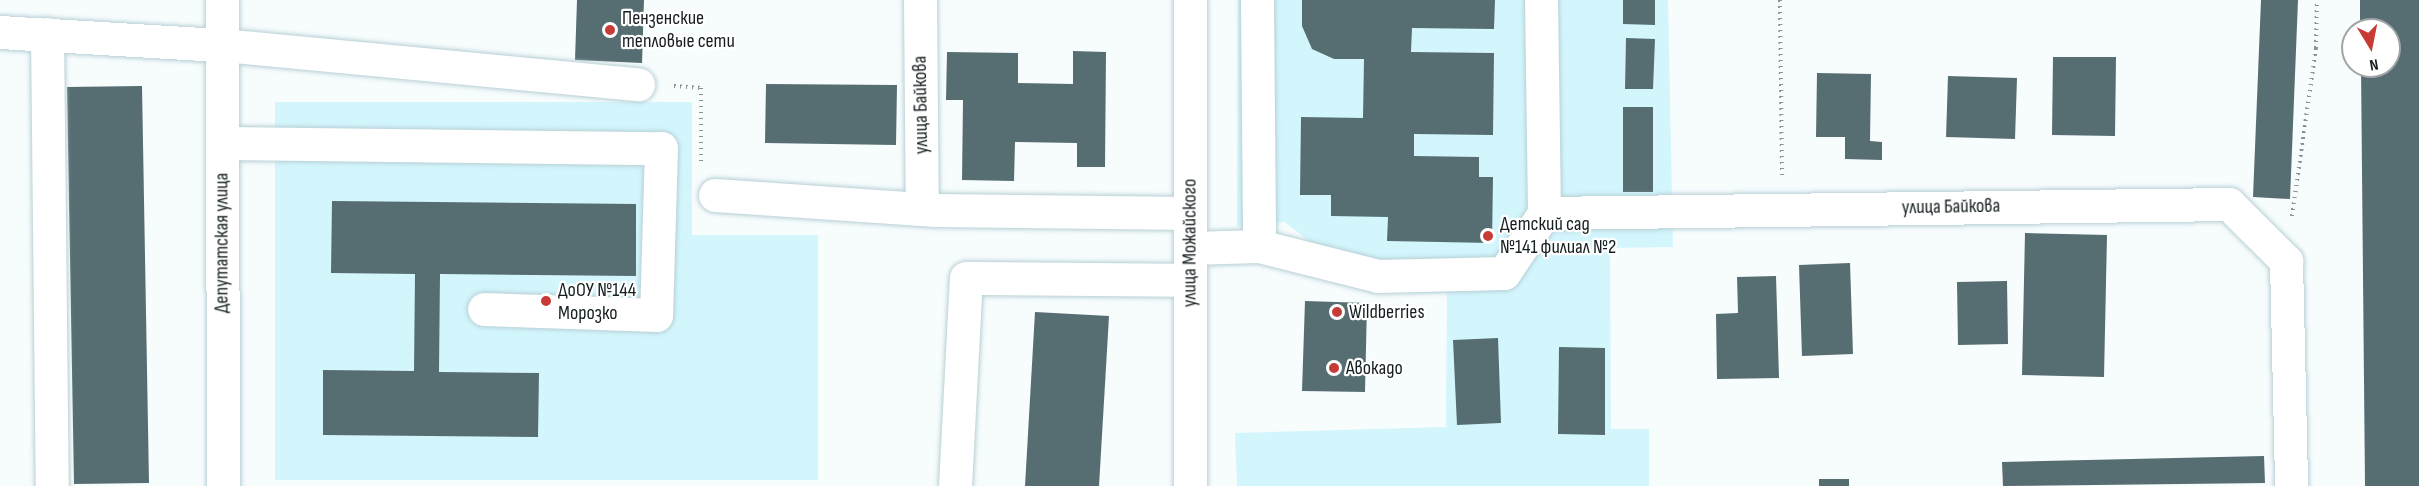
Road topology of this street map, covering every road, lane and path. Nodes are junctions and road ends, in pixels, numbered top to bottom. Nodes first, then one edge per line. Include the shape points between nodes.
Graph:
1 (222, 0) edge
2 (920, 0) edge
3 (1190, 0) edge
4 (1257, 0) edge
5 (1541, 0) edge
6 (1780, 0) edge
7 (2317, 0) edge
8 (0, 32) edge
9 (47, 34) junction
10 (222, 45) junction
11 (638, 84) joint
12 (222, 143) junction
13 (715, 195) joint
14 (922, 209) junction
15 (1782, 209) junction
16 (1190, 213) junction
17 (1544, 213) junction
18 (1259, 246) junction
19 (1190, 248) junction
20 (2286, 261) junction
21 (1190, 280) junction
22 (484, 309) dead end
23 (52, 486) edge
24 (223, 486) edge
25 (955, 486) edge
26 (1190, 486) edge
27 (2291, 486) edge

1 - 10 street, Депутатская улица
2 - 14 street, улица Байкова
3 - 16 street, улица Можайского
4 - 18 street
5 - 17 street
6 - 15 path
7 - 20 path via 2316,48
8 - 9 street
9 - 10 street
9 - 23 street
10 - 11 street
10 - 12 street, Депутатская улица
11 - 13 path via 701,88 701,177
12 - 22 street via 661,148 656,315
12 - 24 street, Депутатская улица
13 - 14 street
14 - 16 street
15 - 17 street, улица Байкова
15 - 20 street, улица Байкова via 2229,204
16 - 19 street, улица Можайского
17 - 18 street via 1504,273 1378,276
18 - 19 street
19 - 21 street, улица Можайского
20 - 27 street
21 - 25 street via 966,278
21 - 26 street, улица Можайского

